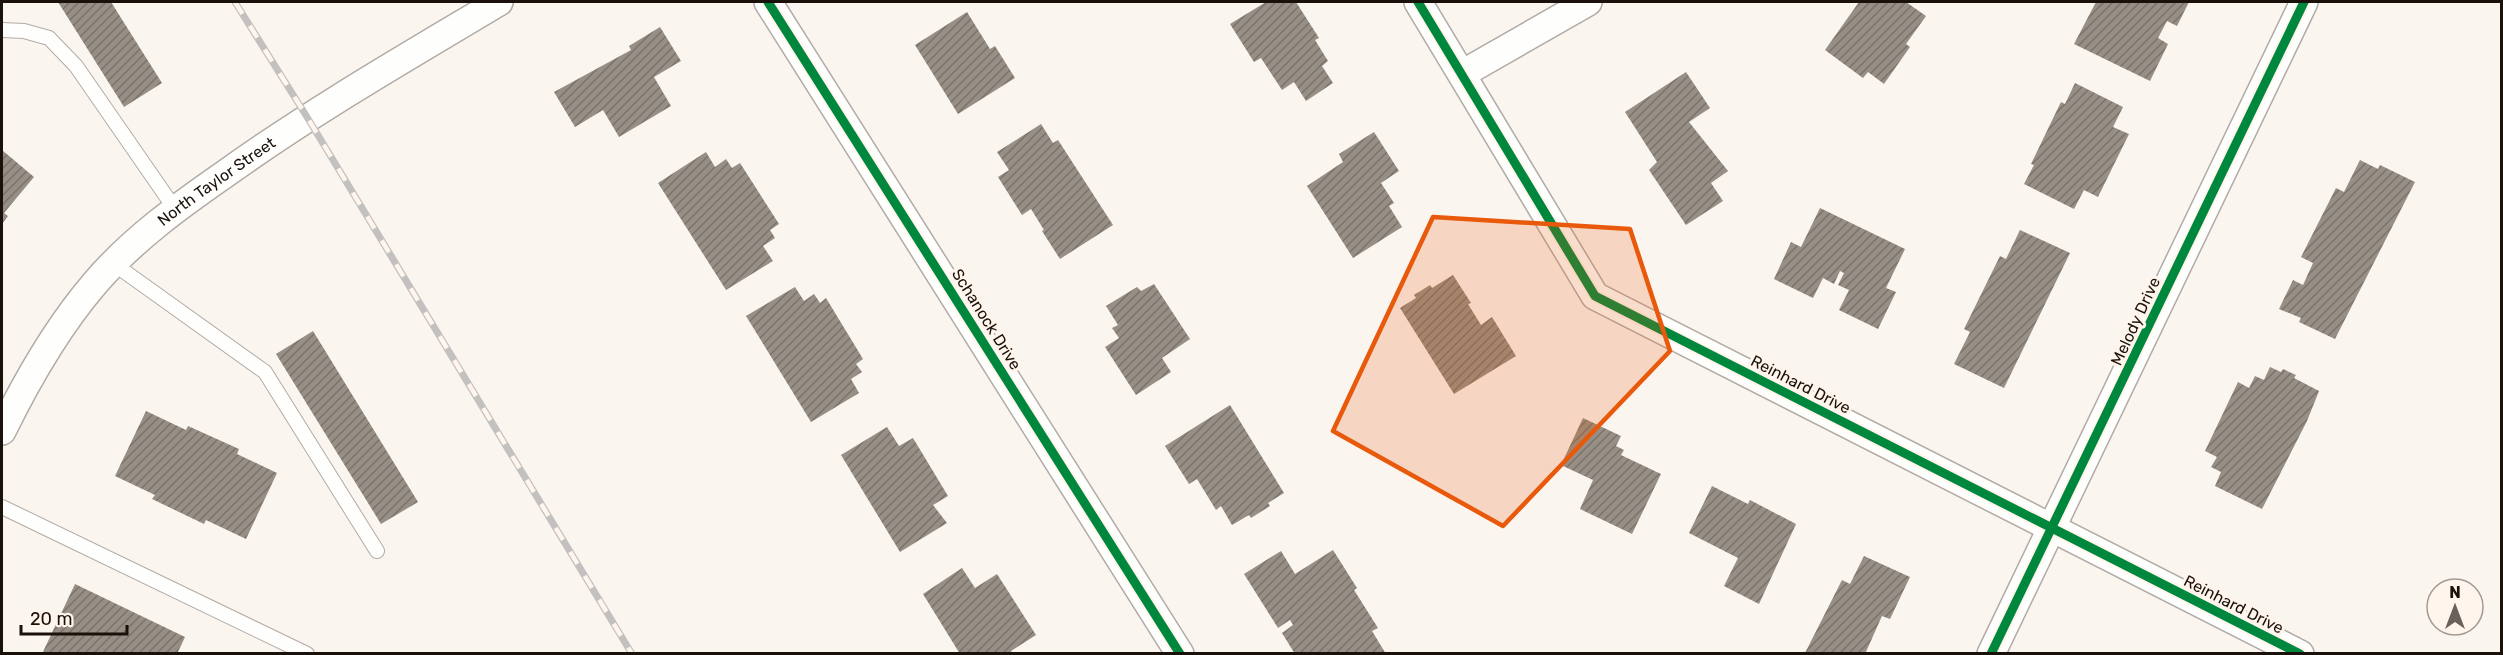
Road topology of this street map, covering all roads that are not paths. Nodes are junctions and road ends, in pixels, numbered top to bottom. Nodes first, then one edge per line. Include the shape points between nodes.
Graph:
1 (499, 2) edge
2 (768, 2) edge
3 (1418, 2) edge
4 (1588, 2) edge
5 (2304, 2) edge
6 (2, 30) edge
7 (1462, 74) junction
8 (175, 209) junction
9 (114, 264) junction
10 (2, 431) edge
11 (2, 507) edge
12 (2053, 528) junction
13 (377, 551) dead end
14 (284, 648) edge
15 (307, 654) edge
16 (1180, 654) edge
17 (1991, 654) edge
18 (2300, 654) edge

1 - 8 street, North Taylor Street via 308,117
2 - 16 street, Schanock Drive
3 - 7 street, Reinhard Drive
4 - 7 street
5 - 12 street, Melody Drive
6 - 8 lane via 49,38 76,66
7 - 12 street, Reinhard Drive via 1595,296
8 - 9 street, North Taylor Street
9 - 10 street, North Taylor Street via 60,327
9 - 13 lane via 265,372
11 - 14 lane
12 - 17 street, Melody Drive
12 - 18 street, Reinhard Drive
14 - 15 lane

